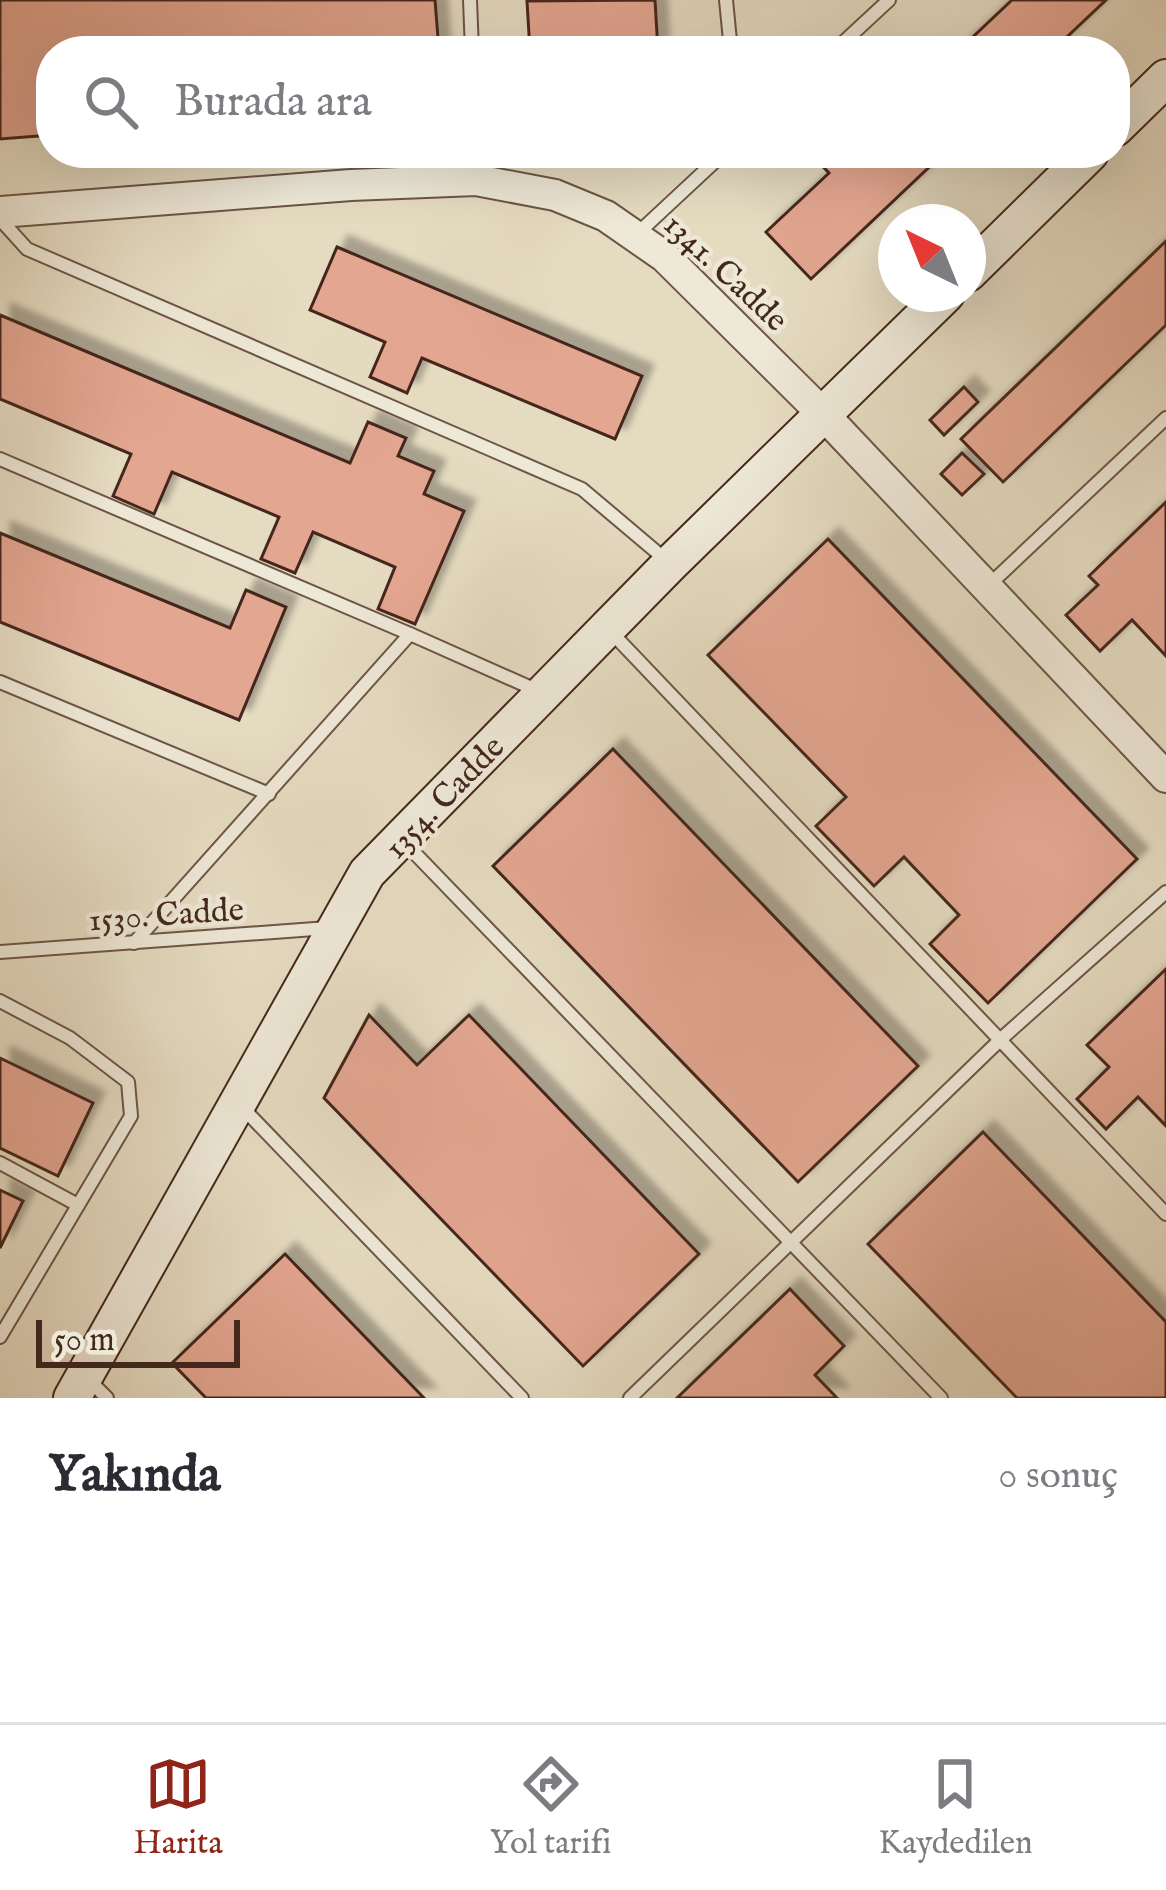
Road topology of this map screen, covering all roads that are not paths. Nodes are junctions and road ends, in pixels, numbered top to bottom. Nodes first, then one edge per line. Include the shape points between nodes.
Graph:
1 (470, 0) edge
2 (726, 0) edge
3 (889, 0) edge
4 (471, 36) edge
5 (730, 36) edge
6 (850, 36) edge
7 (1166, 78) edge
8 (1130, 113) edge
9 (463, 168) edge
10 (481, 168) edge
11 (708, 168) edge
12 (1075, 168) edge
13 (0, 216) edge
14 (636, 234) junction
15 (986, 255) edge
16 (928, 312) edge
17 (824, 415) junction
18 (1166, 418) edge
19 (0, 459) edge
20 (670, 564) junction
21 (988, 586) junction
22 (607, 628) junction
23 (410, 634) junction
24 (0, 682) edge
25 (543, 693) junction
26 (1162, 764) edge
27 (268, 794) junction
28 (401, 839) junction
29 (1166, 892) edge
30 (336, 928) junction
31 (134, 943) junction
32 (0, 952) edge
33 (0, 1001) edge
34 (1001, 1039) junction
35 (238, 1103) junction
36 (0, 1163) edge
37 (78, 1205) junction
38 (1166, 1214) edge
39 (790, 1243) junction
40 (0, 1300) edge
41 (17, 1308) junction
42 (0, 1337) edge
43 (88, 1391) edge
44 (522, 1398) edge
45 (630, 1398) edge
46 (941, 1398) edge

1 - 4 lane
2 - 5 lane
3 - 6 lane
7 - 8 main road
9 - 13 street, 1341. Cadde
10 - 14 street, 1341. Cadde
11 - 14 lane
12 - 15 main road
13 - 20 lane via 27,249 582,489
14 - 17 street, 1341. Cadde
16 - 17 main road, 1354. Cadde
17 - 20 main road, 1354. Cadde
17 - 21 street, 1341. Cadde
18 - 21 lane
19 - 23 lane
20 - 22 main road, 1354. Cadde
21 - 26 street, 1341. Cadde
22 - 25 main road, 1354. Cadde
22 - 34 lane
23 - 25 lane
23 - 27 lane
24 - 27 lane
25 - 28 main road, 1354. Cadde
27 - 31 lane
28 - 30 main road, 1354. Cadde via 367,874
28 - 39 lane
29 - 34 lane
30 - 31 lane, 1530. Cadde
30 - 35 main road, 1354. Cadde
31 - 32 lane, 1530. Cadde
33 - 37 lane via 70,1038 128,1082 131,1116
34 - 38 lane
34 - 39 lane
35 - 43 main road, 1354. Cadde
35 - 44 lane
36 - 37 lane
37 - 41 lane
39 - 45 lane
39 - 46 lane
40 - 41 lane
41 - 42 lane

